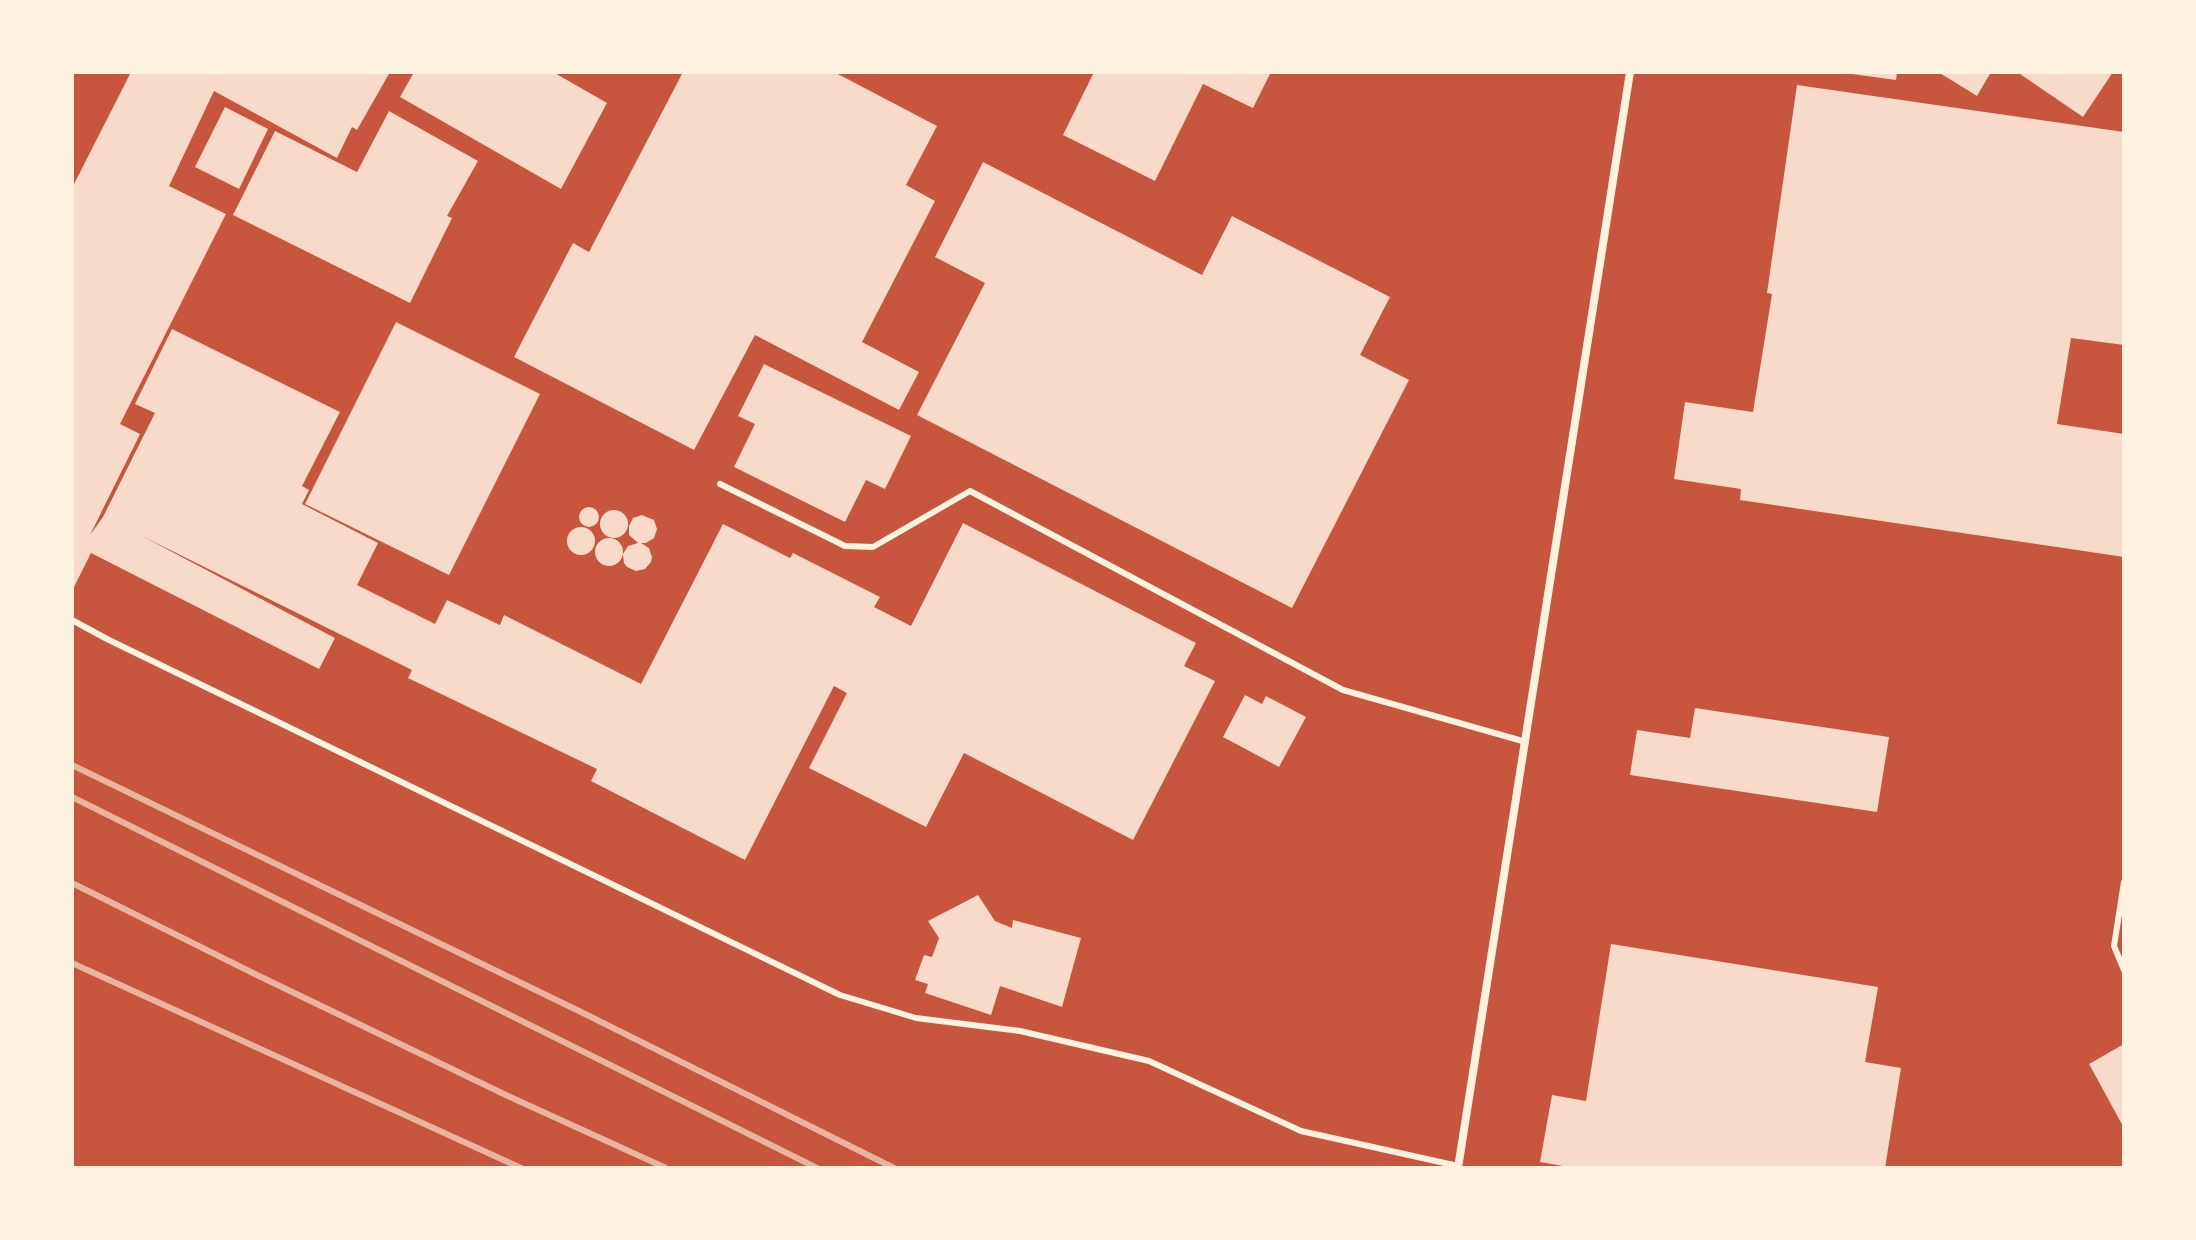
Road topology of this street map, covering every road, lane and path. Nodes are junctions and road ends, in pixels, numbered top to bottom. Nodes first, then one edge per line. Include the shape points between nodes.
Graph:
1 (1630, 72) edge
2 (720, 484) dead end
3 (72, 620) edge
4 (1526, 743) junction
5 (2124, 882) edge
6 (2124, 970) edge
7 (1458, 1167) edge

1 - 4 street
2 - 4 lane via 845,546 873,547 970,491 1343,690
3 - 7 lane via 840,995 916,1018 1020,1031 1149,1061 1301,1131
4 - 7 street
5 - 6 lane via 2114,946

